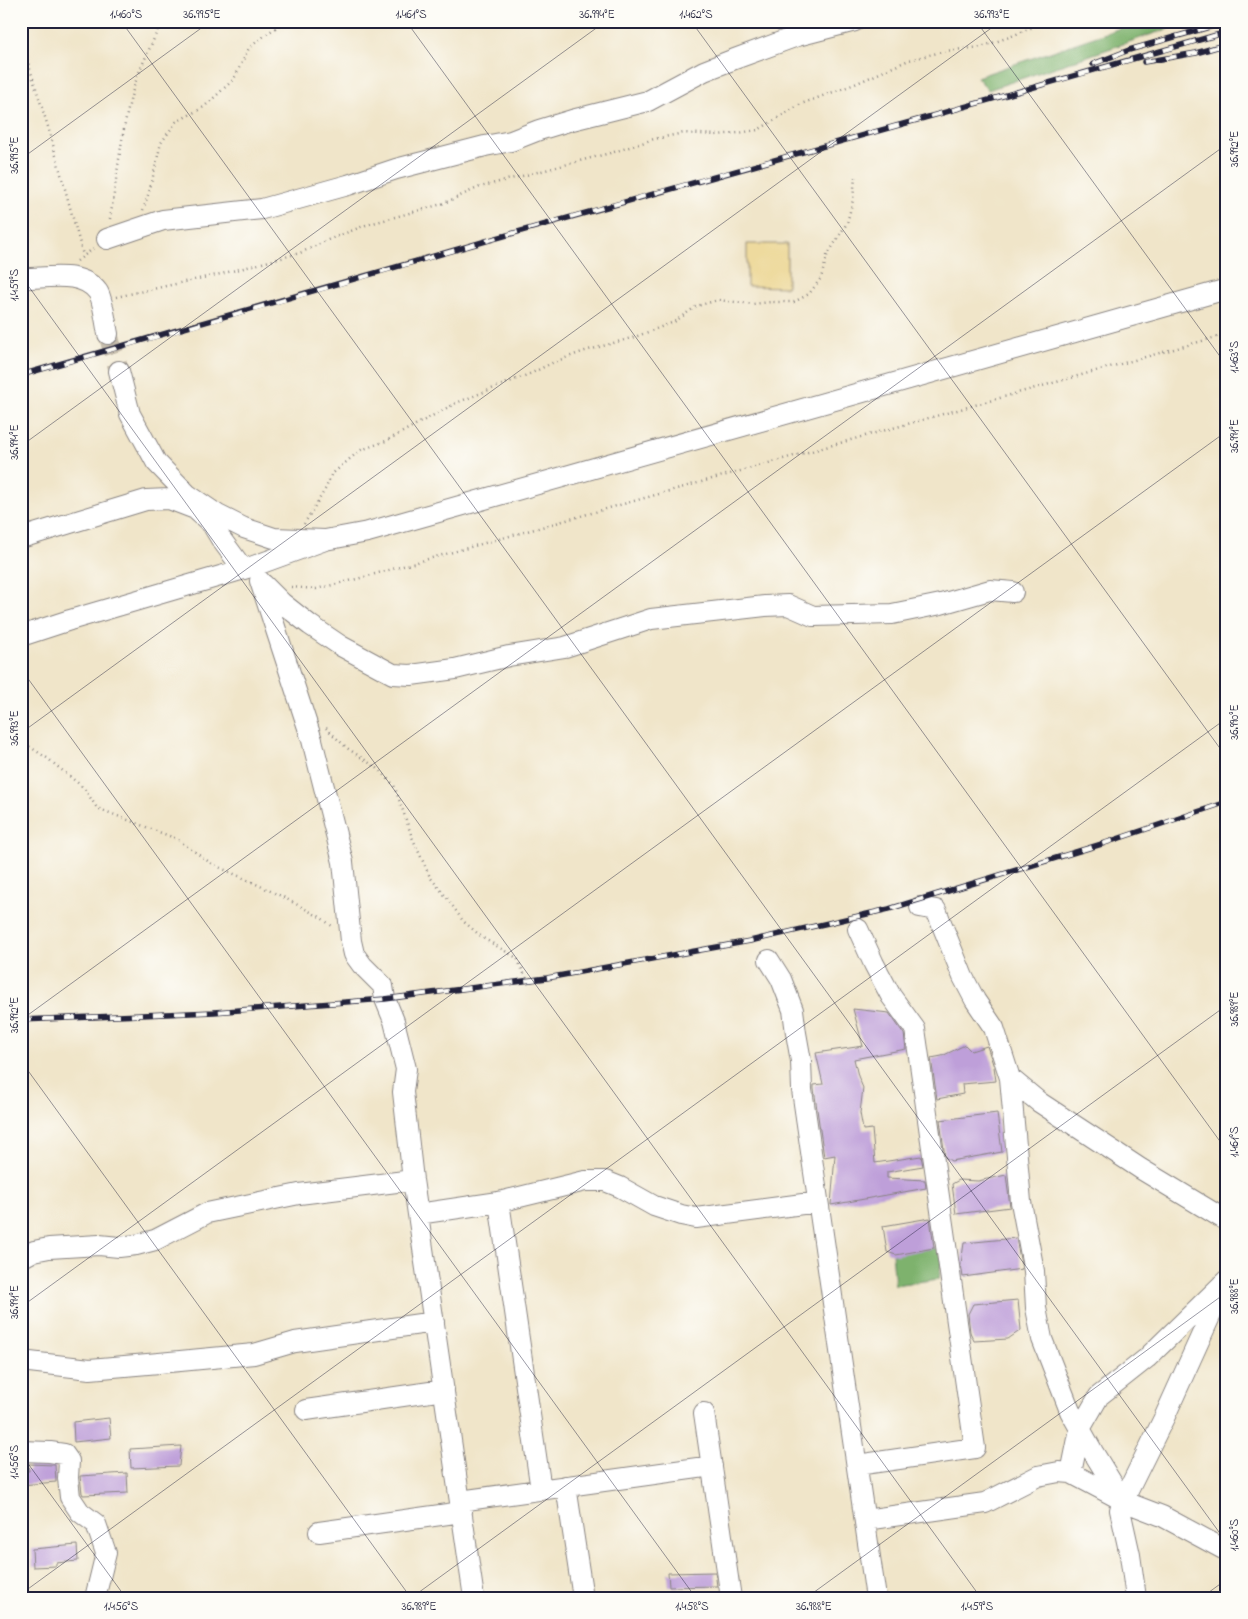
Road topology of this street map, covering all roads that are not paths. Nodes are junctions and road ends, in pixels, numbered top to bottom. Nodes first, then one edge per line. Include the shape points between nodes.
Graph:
1 (855, 21) edge
2 (107, 239) road end
3 (21, 278) edge
4 (1227, 289) edge
5 (108, 334) tunnel mouth
6 (119, 372) tunnel mouth
7 (21, 538) edge
8 (325, 540) junction
9 (235, 572) junction
10 (1013, 592) dead end
11 (21, 636) edge
12 (920, 908) dead end
13 (858, 929) dead end
14 (769, 960) dead end
15 (1010, 1078) junction
16 (413, 1180) junction
17 (498, 1202) junction
18 (818, 1202) junction
19 (418, 1214) junction
20 (1227, 1221) edge
21 (21, 1258) edge
22 (434, 1322) junction
23 (21, 1361) edge
24 (444, 1390) junction
25 (306, 1410) dead end
26 (704, 1413) dead end
27 (1080, 1429) junction
28 (21, 1451) edge
29 (856, 1465) junction
30 (712, 1466) junction
31 (1071, 1473) junction
32 (566, 1486) junction
33 (541, 1490) junction
34 (1123, 1501) junction
35 (461, 1506) junction
36 (865, 1520) junction
37 (319, 1532) dead end
38 (1227, 1550) edge
39 (95, 1598) edge
40 (474, 1598) edge
41 (583, 1598) edge
42 (731, 1598) edge
43 (876, 1598) edge
44 (1136, 1598) edge

1 - 2 street via 797,36 722,64 648,101 572,120 510,141 396,169 262,210 163,220
3 - 5 street via 62,276 89,283 99,293
4 - 8 street via 378,529
6 - 8 street via 130,414 156,462 187,494 244,528 274,538
7 - 9 street via 146,500 169,498 195,509 212,524
8 - 9 street
9 - 11 street
10 - 16 street via 990,590 892,614 813,616 788,605 652,619 564,647 411,675 393,674 341,646 282,603 260,581 312,740 343,862 354,954 383,986 404,1060 403,1092
12 - 15 street via 936,910 963,977 994,1028
13 - 29 street via 891,996 915,1028 975,1448
14 - 18 street via 793,1010
15 - 20 street via 1039,1102
15 - 27 street via 1021,1202 1042,1339
16 - 19 street
16 - 21 street via 299,1194 207,1214 155,1240 136,1245 49,1248
17 - 18 street via 585,1181 620,1187 654,1206 696,1218
17 - 19 street
17 - 33 street
18 - 29 street
19 - 22 street
22 - 23 street via 295,1342 254,1354 159,1363 90,1369
22 - 24 street
24 - 25 street
24 - 35 street
26 - 30 street
27 - 31 street
27 - 34 street
27 - 34 street via 1099,1396 1147,1358 1227,1280
28 - 39 street via 64,1454 69,1460 70,1497 80,1512 96,1524 106,1553
29 - 36 street
30 - 32 street
30 - 42 street
31 - 34 street
31 - 36 street via 1038,1476 985,1503
32 - 33 street
32 - 41 street
33 - 35 street
34 - 38 street via 1162,1516
34 - 44 street via 1120,1510
35 - 37 street
35 - 40 street
36 - 43 street

